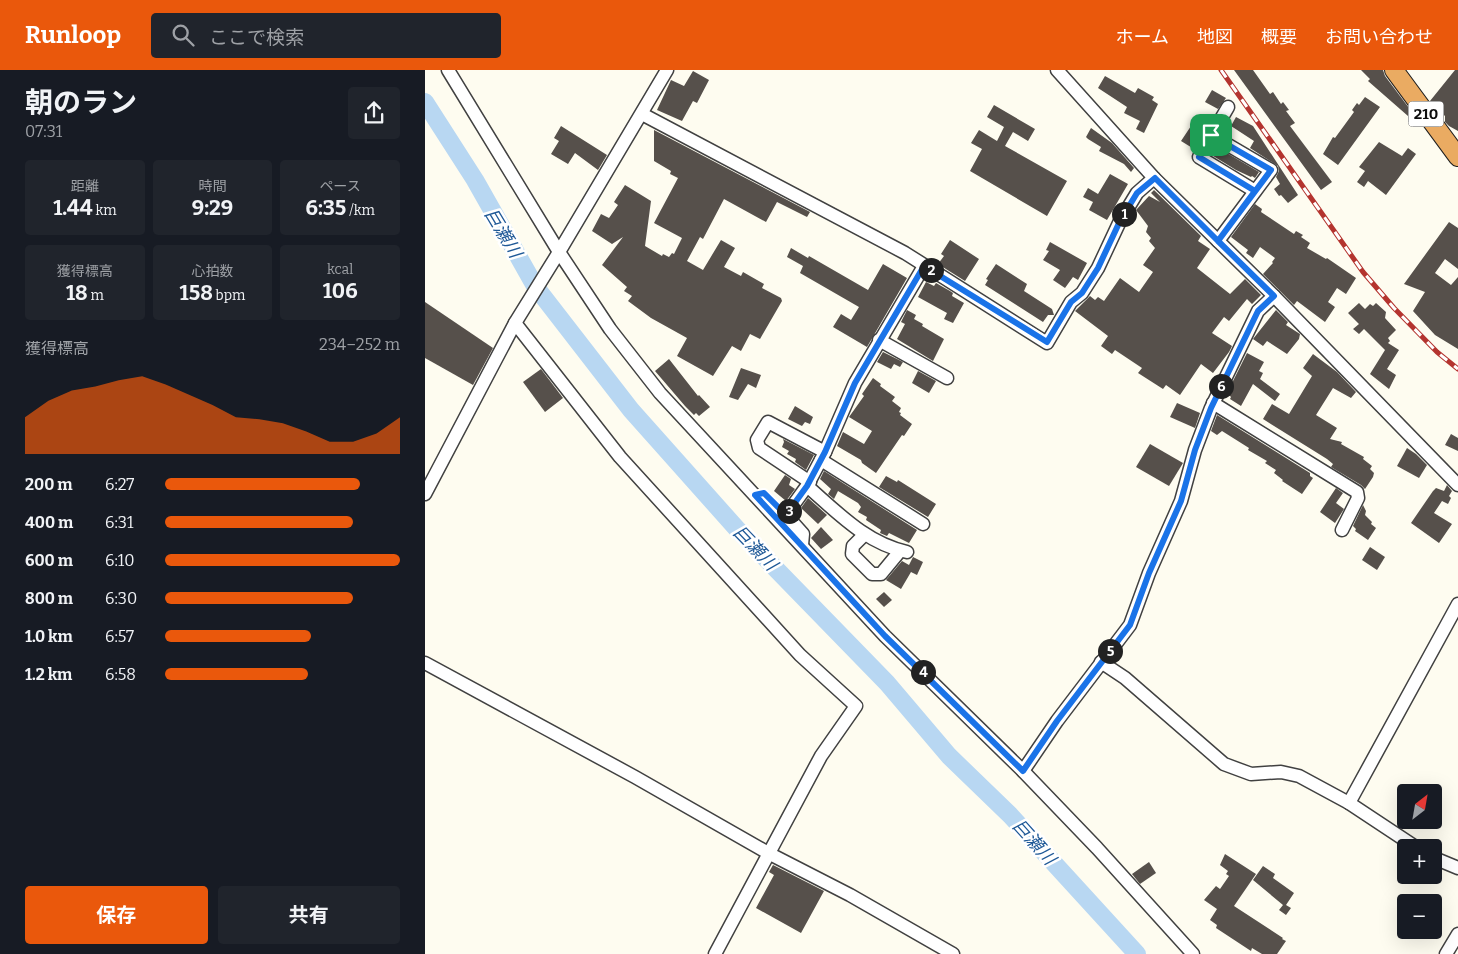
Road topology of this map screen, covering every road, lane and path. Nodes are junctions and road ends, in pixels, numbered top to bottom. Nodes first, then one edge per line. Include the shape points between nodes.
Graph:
1 (448, 70) edge
2 (667, 70) edge
3 (1057, 70) edge
4 (1394, 70) edge
5 (1228, 107) dead end
6 (642, 114) junction
7 (1211, 135) junction
8 (1458, 157) edge
9 (1155, 178) junction
10 (1255, 191) junction
11 (1218, 241) junction
12 (559, 252) junction
13 (924, 266) junction
14 (1274, 296) junction
15 (515, 323) junction
16 (879, 340) junction
17 (947, 378) dead end
18 (1213, 403) junction
19 (823, 456) junction
20 (809, 484) junction
21 (1458, 485) edge
22 (425, 494) edge
23 (755, 495) junction
24 (786, 515) junction
25 (923, 524) dead end
26 (1342, 530) dead end
27 (864, 535) junction
28 (802, 546) junction
29 (1458, 604) edge
30 (1101, 662) junction
31 (425, 663) edge
32 (1023, 771) junction
33 (1349, 803) junction
34 (1403, 839) edge
35 (770, 854) junction
36 (1442, 861) edge
37 (1458, 868) edge
38 (1458, 934) edge
39 (715, 954) edge
40 (953, 954) edge
41 (1193, 954) edge
42 (1446, 954) edge

1 - 12 street
2 - 6 street
3 - 9 street
4 - 8 highway, 210
5 - 7 street
6 - 12 street
6 - 13 street
7 - 10 street via 1199,157
7 - 10 street via 1271,170
9 - 11 street
9 - 13 street via 1137,193 1098,268 1082,293 1071,302 1047,342
10 - 11 street
11 - 14 street
12 - 15 street
12 - 23 street via 611,329 660,393
13 - 16 street
14 - 18 street via 1258,311
14 - 21 street
15 - 22 street
15 - 35 street via 620,458 799,655 856,706 821,756
16 - 17 street
16 - 19 street via 855,383
18 - 26 street via 1357,492 1358,498
18 - 30 street via 1195,450 1181,501 1130,625
19 - 20 street
19 - 20 street via 768,422 757,440 759,448
19 - 25 street
20 - 24 street
20 - 27 street
23 - 24 street via 764,493
23 - 28 street
24 - 28 street via 803,534
27 - 27 street via 904,552 881,574 872,574 852,554 853,546
28 - 32 street via 885,636
29 - 33 street
30 - 32 street
30 - 33 street via 1125,678 1224,764 1251,774 1281,772 1299,776
31 - 35 street
32 - 41 street
33 - 34 street
35 - 39 street
35 - 40 street
36 - 37 street
38 - 42 street

